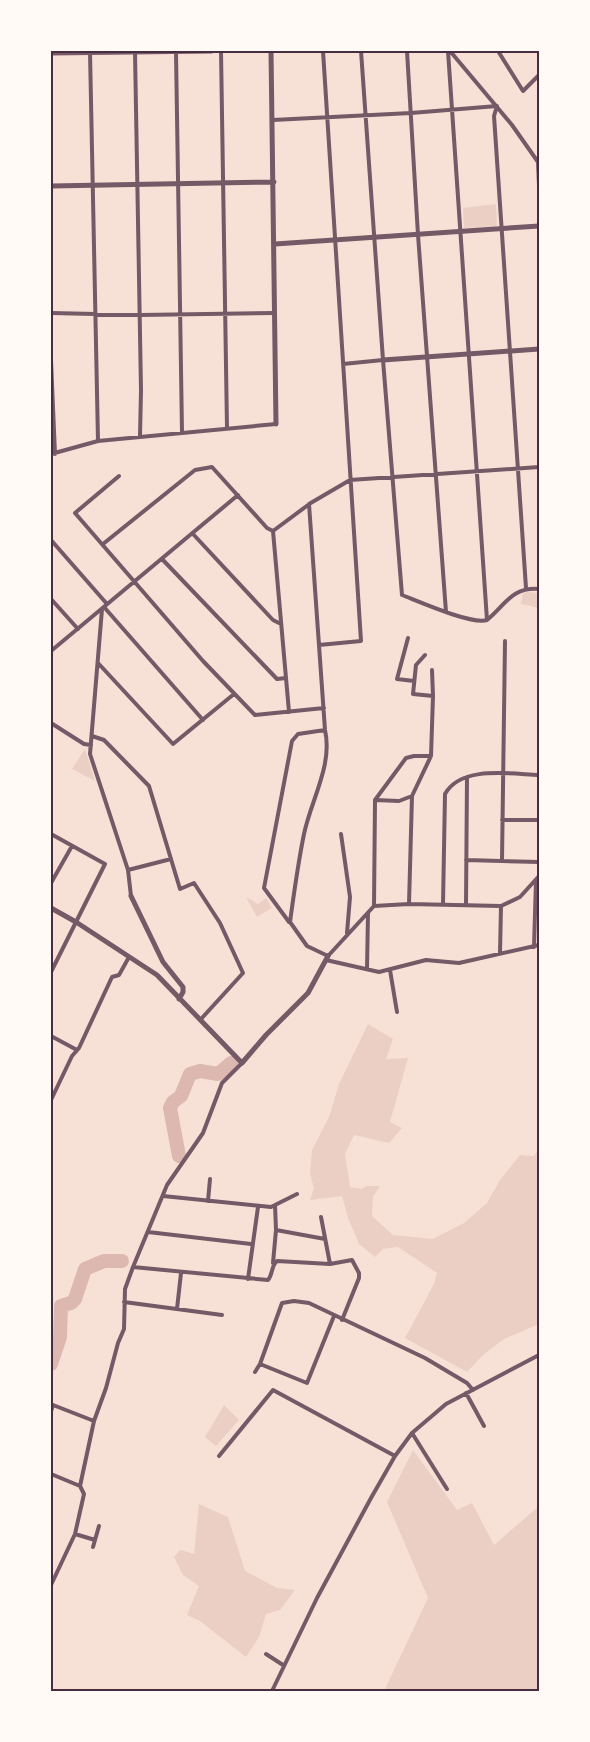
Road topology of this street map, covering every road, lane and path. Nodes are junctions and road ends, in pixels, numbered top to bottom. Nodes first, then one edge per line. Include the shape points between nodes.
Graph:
1 (135, 51) edge
2 (176, 51) edge
3 (212, 51) edge
4 (221, 51) edge
5 (271, 51) edge
6 (323, 51) edge
7 (361, 51) edge
8 (407, 51) edge
9 (449, 51) edge
10 (498, 51) edge
11 (90, 52) edge
12 (51, 53) edge
13 (539, 75) edge
14 (497, 106) junction
15 (452, 110) junction
16 (411, 113) junction
17 (366, 115) junction
18 (327, 117) junction
19 (273, 120) junction
20 (223, 182) junction
21 (274, 182) junction
22 (138, 183) junction
23 (179, 183) junction
24 (92, 185) junction
25 (51, 186) edge
26 (539, 186) edge
27 (539, 226) edge
28 (501, 229) junction
29 (460, 232) junction
30 (418, 235) junction
31 (374, 238) junction
32 (335, 240) junction
33 (275, 244) junction
34 (51, 313) edge
35 (94, 313) junction
36 (225, 313) junction
37 (275, 313) junction
38 (140, 315) junction
39 (180, 315) junction
40 (539, 350) edge
41 (509, 351) junction
42 (469, 354) junction
43 (427, 357) junction
44 (51, 360) edge
45 (383, 360) junction
46 (343, 364) junction
47 (276, 424) joint
48 (227, 428) junction
49 (182, 432) junction
50 (140, 436) junction
51 (98, 441) junction
52 (53, 454) edge
53 (539, 467) edge
54 (518, 469) junction
55 (477, 471) junction
56 (436, 475) junction
57 (119, 476) dead end
58 (392, 477) junction
59 (350, 480) junction
60 (238, 495) junction
61 (309, 504) junction
62 (273, 531) junction
63 (193, 534) junction
64 (51, 540) edge
65 (103, 544) junction
66 (162, 559) junction
67 (135, 581) junction
68 (526, 588) junction
69 (539, 589) edge
70 (51, 599) edge
71 (104, 607) junction
72 (446, 612) junction
73 (488, 620) junction
74 (281, 624) junction
75 (78, 629) junction
76 (408, 638) dead end
77 (505, 641) dead end
78 (319, 645) junction
79 (51, 651) edge
80 (425, 655) dead end
81 (98, 662) junction
82 (432, 670) dead end
83 (286, 678) junction
84 (414, 681) junction
85 (234, 694) junction
86 (434, 696) junction
87 (324, 708) junction
88 (290, 712) junction
89 (203, 720) junction
90 (51, 723) edge
91 (325, 730) junction
92 (92, 736) junction
93 (91, 745) junction
94 (431, 756) junction
95 (503, 774) junction
96 (539, 775) edge
97 (467, 777) junction
98 (412, 796) junction
99 (375, 800) junction
100 (502, 820) junction
101 (539, 820) edge
102 (51, 834) edge
103 (341, 834) dead end
104 (72, 846) junction
105 (171, 860) junction
106 (466, 860) junction
107 (502, 861) junction
108 (539, 862) edge
109 (128, 870) junction
110 (537, 878) edge
111 (51, 883) edge
112 (131, 896) joint
113 (409, 904) junction
114 (443, 904) junction
115 (466, 904) junction
116 (374, 906) junction
117 (501, 906) junction
118 (51, 908) edge
119 (368, 912) junction
120 (76, 922) junction
121 (290, 922) junction
122 (347, 934) junction
123 (537, 946) edge
124 (500, 953) junction
125 (129, 957) junction
126 (327, 958) junction
127 (367, 969) junction
128 (390, 970) junction
129 (51, 972) edge
130 (179, 999) junction
131 (397, 1012) dead end
132 (201, 1020) junction
133 (51, 1036) edge
134 (77, 1050) junction
135 (242, 1063) junction
136 (51, 1100) edge
137 (210, 1179) dead end
138 (297, 1194) dead end
139 (163, 1196) junction
140 (208, 1201) junction
141 (275, 1205) junction
142 (258, 1207) junction
143 (321, 1216) dead end
144 (276, 1230) junction
145 (148, 1232) junction
146 (325, 1239) junction
147 (251, 1244) junction
148 (273, 1264) junction
149 (330, 1264) junction
150 (133, 1266) junction
151 (181, 1273) junction
152 (248, 1279) junction
153 (124, 1302) junction
154 (177, 1309) junction
155 (222, 1315) dead end
156 (334, 1316) junction
157 (342, 1320) junction
158 (539, 1355) edge
159 (260, 1364) junction
160 (255, 1372) dead end
161 (473, 1390) junction
162 (466, 1393) junction
163 (51, 1411) edge
164 (94, 1422) junction
165 (484, 1426) dead end
166 (412, 1433) junction
167 (219, 1456) dead end
168 (395, 1456) junction
169 (53, 1475) edge
170 (51, 1484) edge
171 (80, 1486) junction
172 (447, 1489) dead end
173 (99, 1526) dead end
174 (75, 1534) junction
175 (95, 1540) junction
176 (93, 1546) dead end
177 (51, 1586) edge
178 (266, 1654) dead end
179 (283, 1665) junction
180 (272, 1691) edge

1 - 2 street
1 - 11 street
1 - 22 street
2 - 3 street
2 - 23 street
4 - 20 street
5 - 19 street
6 - 18 street
7 - 17 street
8 - 16 street
9 - 14 street
9 - 15 street
10 - 13 street via 523,91
11 - 12 street
11 - 24 street
14 - 15 street
14 - 26 street via 538,162
14 - 28 street via 494,116
15 - 16 street
15 - 29 street
16 - 17 street
16 - 30 street
17 - 18 street
17 - 31 street
18 - 19 street
18 - 32 street
19 - 21 street
20 - 21 street
20 - 23 street
20 - 36 street
21 - 33 street
22 - 23 street
22 - 24 street
22 - 38 street
23 - 39 street
24 - 25 street
24 - 35 street
27 - 28 street
28 - 29 street
28 - 41 street
29 - 30 street
29 - 42 street
30 - 31 street
30 - 43 street
31 - 32 street
31 - 45 street
32 - 33 street
32 - 46 street
33 - 37 street
34 - 35 street
35 - 38 street
35 - 51 street
36 - 37 street
36 - 39 street
36 - 48 street
37 - 47 street
38 - 39 street
38 - 50 street
39 - 49 street
40 - 41 street
41 - 42 street
41 - 54 street
42 - 43 street
42 - 55 street
43 - 45 street
43 - 56 street
44 - 52 street
45 - 46 street
45 - 58 street
46 - 59 street
47 - 48 street
48 - 49 street
49 - 50 street
50 - 51 street
51 - 52 street
53 - 54 street
54 - 55 street
54 - 68 street
55 - 56 street
55 - 73 street
56 - 58 street
56 - 72 street
57 - 65 street via 75,513
58 - 59 street
58 - 72 street via 402,595
59 - 61 street
59 - 78 street via 361,641
60 - 62 street
60 - 63 street
60 - 65 street via 212,467 195,470
61 - 62 street
61 - 78 street
62 - 74 street
63 - 66 street
63 - 74 street
64 - 71 street
65 - 67 street
66 - 67 street
66 - 83 street via 277,679
67 - 71 street
67 - 85 street
68 - 69 street
68 - 73 street via 513,595
70 - 75 street
71 - 75 street
71 - 81 street
71 - 89 street
72 - 73 street via 481,622
74 - 83 street
75 - 79 street
76 - 84 street via 397,679
77 - 95 street
78 - 87 street
80 - 84 street via 416,665
81 - 89 street via 173,744
81 - 92 street
82 - 86 street
83 - 88 street
84 - 86 street via 413,694
85 - 88 street via 255,715
85 - 89 street
86 - 94 street
87 - 88 street
87 - 91 street
90 - 93 street
91 - 121 street via 328,743 304,832
91 - 121 street via 298,734 292,741 264,888
92 - 93 street
92 - 105 street via 104,740 149,786
93 - 109 street via 90,754
94 - 98 street
94 - 99 street via 406,759
95 - 96 street
95 - 97 street
95 - 100 street
97 - 106 street
97 - 114 street via 445,794
98 - 99 street via 399,801
98 - 113 street
99 - 116 street
100 - 101 street
100 - 107 street
102 - 104 street
103 - 122 street via 350,897
104 - 111 street
104 - 120 street via 105,864
105 - 109 street
105 - 132 street via 180,889 194,884 220,923 243,973
106 - 107 street
106 - 115 street
107 - 108 street
109 - 112 street
110 - 117 street via 520,897
110 - 123 street
112 - 130 street via 163,962 183,987
113 - 114 street
113 - 116 street
114 - 115 street
115 - 117 street
116 - 119 street
117 - 124 street
118 - 120 street
119 - 122 street
119 - 127 street
120 - 125 street
120 - 129 street
121 - 126 street via 307,946
122 - 126 street
123 - 124 street
124 - 128 street via 459,963 426,960
125 - 130 street via 157,975
125 - 134 street via 119,975 112,977
126 - 127 street
126 - 135 street via 308,993
127 - 128 street
128 - 131 street
130 - 132 street
132 - 135 street
133 - 134 street
134 - 136 street
135 - 139 street via 222,1083 203,1133 166,1185
137 - 140 street
138 - 141 street
139 - 140 street
139 - 145 street
140 - 142 street
141 - 142 street
141 - 144 street
142 - 147 street
143 - 146 street
144 - 146 street
144 - 148 street
145 - 147 street
145 - 150 street
146 - 149 street
147 - 152 street
148 - 149 street
148 - 152 street via 268,1280
149 - 157 street via 351,1260 359,1273
150 - 151 street
150 - 153 street
151 - 152 street
151 - 154 street
153 - 154 street
153 - 164 street via 124,1329
154 - 155 street
156 - 157 street
156 - 159 street via 309,1303 282,1303
156 - 159 street via 308,1383
157 - 161 street via 425,1358
158 - 161 street
159 - 160 street
161 - 162 street
162 - 165 street
162 - 166 street via 446,1404
163 - 164 street via 53,1405
164 - 171 street
166 - 168 street
166 - 172 street
167 - 168 street via 273,1390
168 - 179 street
169 - 170 street
169 - 171 street
171 - 174 street via 84,1494
173 - 175 street
174 - 175 street
174 - 177 street
175 - 176 street
178 - 179 street
179 - 180 street

